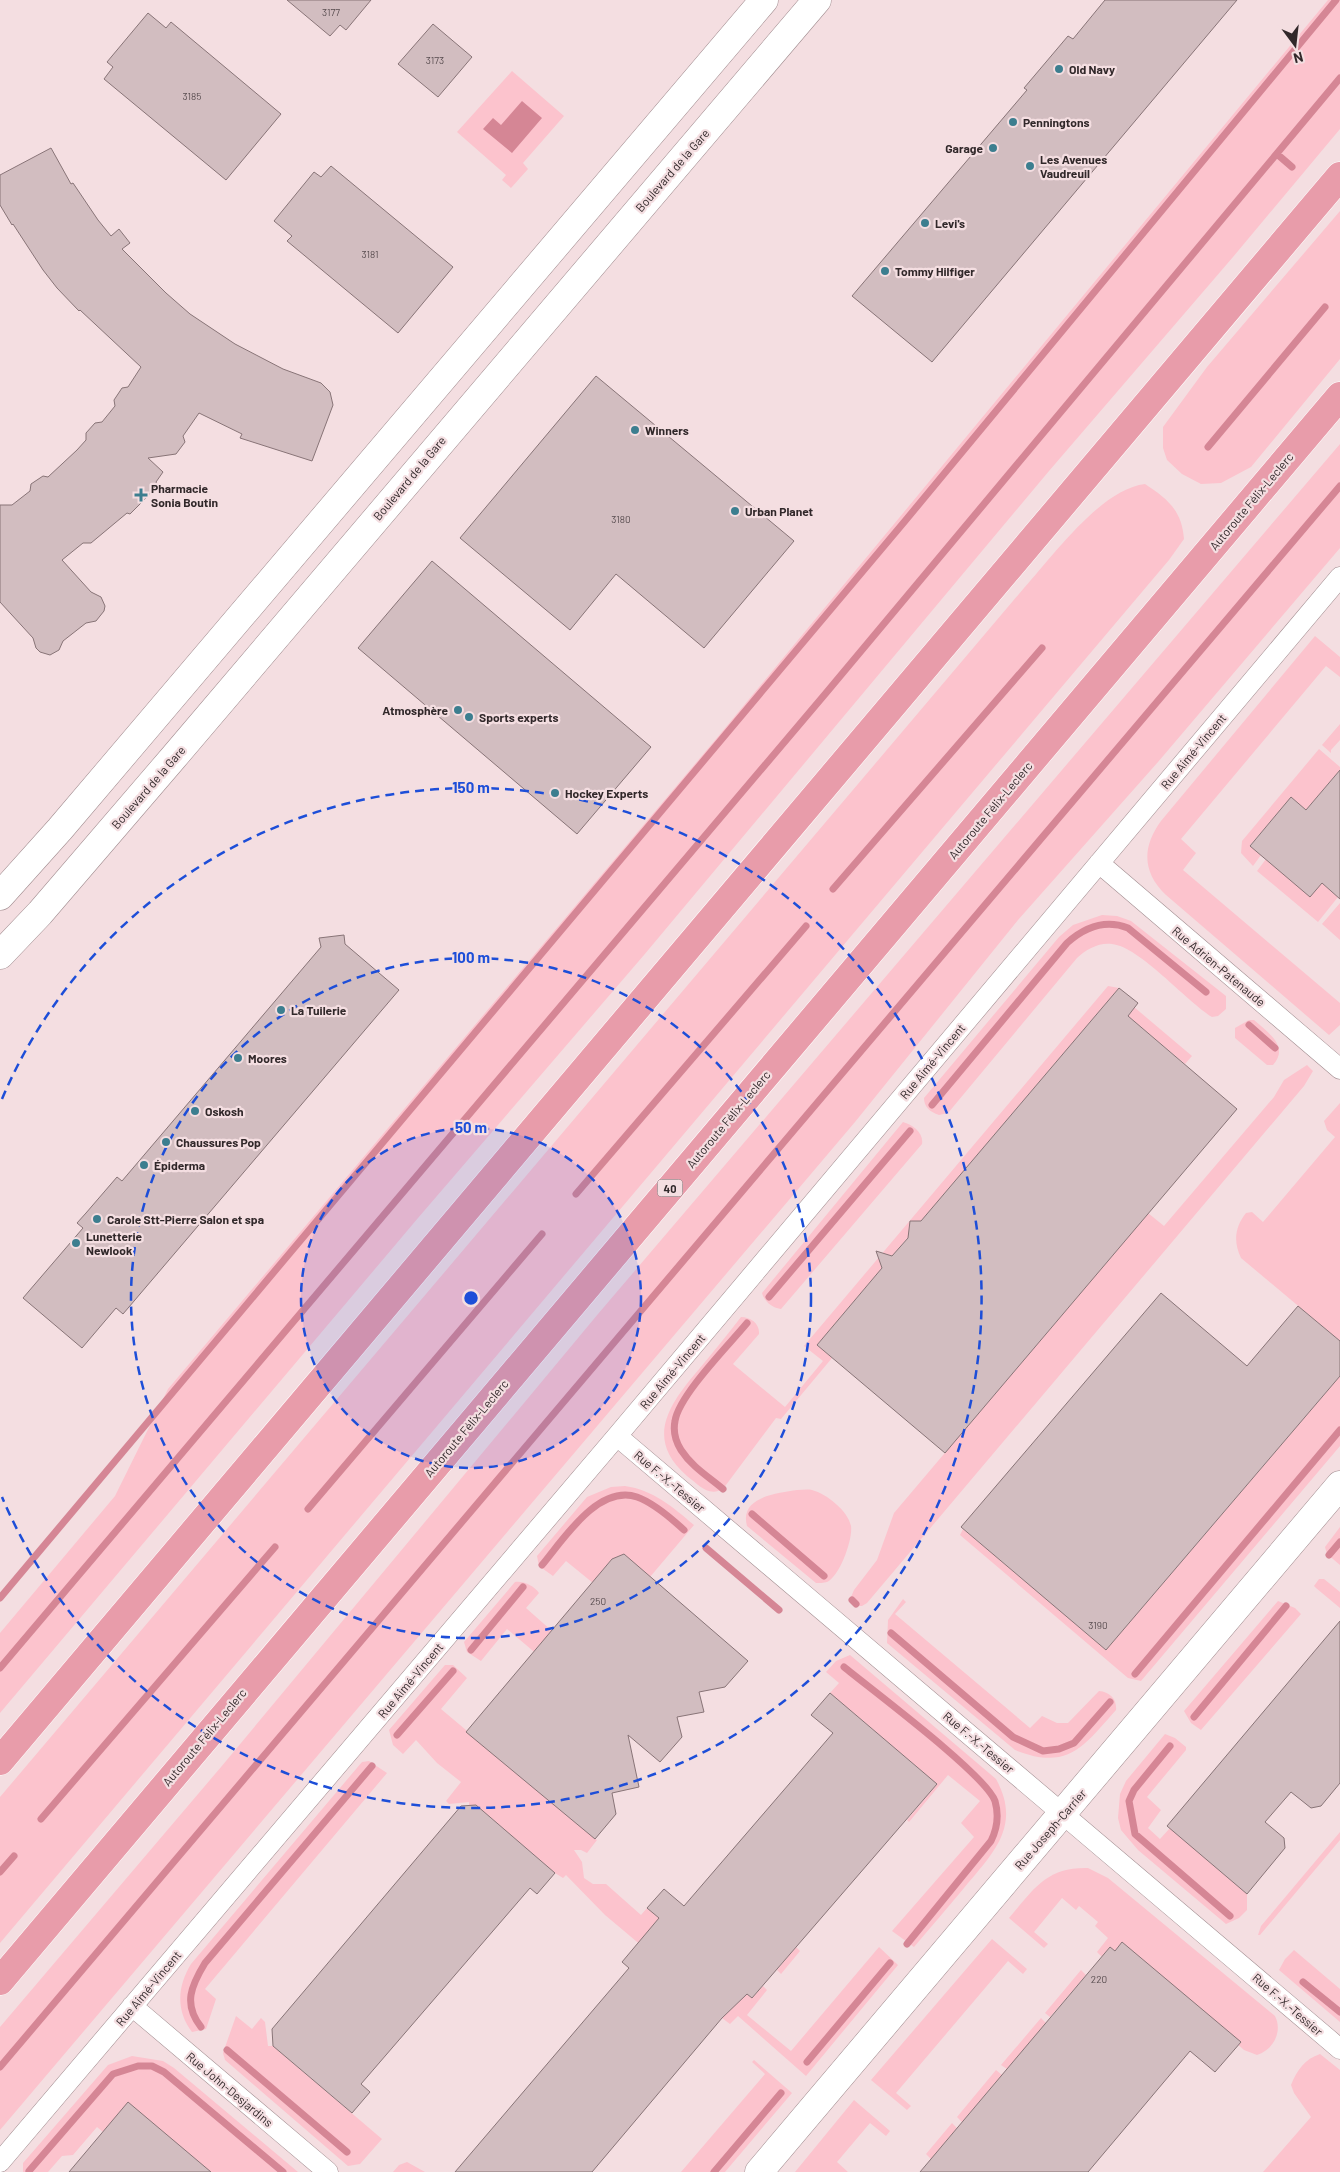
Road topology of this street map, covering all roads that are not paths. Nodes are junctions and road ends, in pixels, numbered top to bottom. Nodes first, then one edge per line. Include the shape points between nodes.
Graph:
1 (764, 0) edge
2 (817, 0) edge
3 (1340, 176) edge
4 (1340, 396) edge
5 (1340, 577) edge
6 (1099, 863) junction
7 (0, 896) edge
8 (0, 955) edge
9 (1340, 1069) edge
10 (617, 1436) junction
11 (1340, 1485) edge
12 (0, 1761) edge
13 (1064, 1813) junction
14 (0, 1981) edge
15 (132, 2006) junction
16 (1340, 2048) edge
17 (0, 2162) edge
18 (328, 2172) edge
19 (759, 2172) edge

1 - 7 main road
2 - 8 main road, Boulevard de la Gare via 179,751
3 - 12 highway
4 - 14 highway, Autoroute Félix-Leclerc / 40
5 - 6 street, Rue Aimé-Vincent
6 - 9 street, Rue Adrien-Patenaude
6 - 10 street, Rue Aimé-Vincent
10 - 13 street, Rue F.-X.-Tessier
10 - 15 street, Rue Aimé-Vincent
11 - 13 main road, Rue Joseph-Carrier
13 - 16 street, Rue F.-X.-Tessier
13 - 19 main road, Rue Joseph-Carrier
15 - 17 street, Rue Aimé-Vincent
15 - 18 street, Rue John-Desjardins

